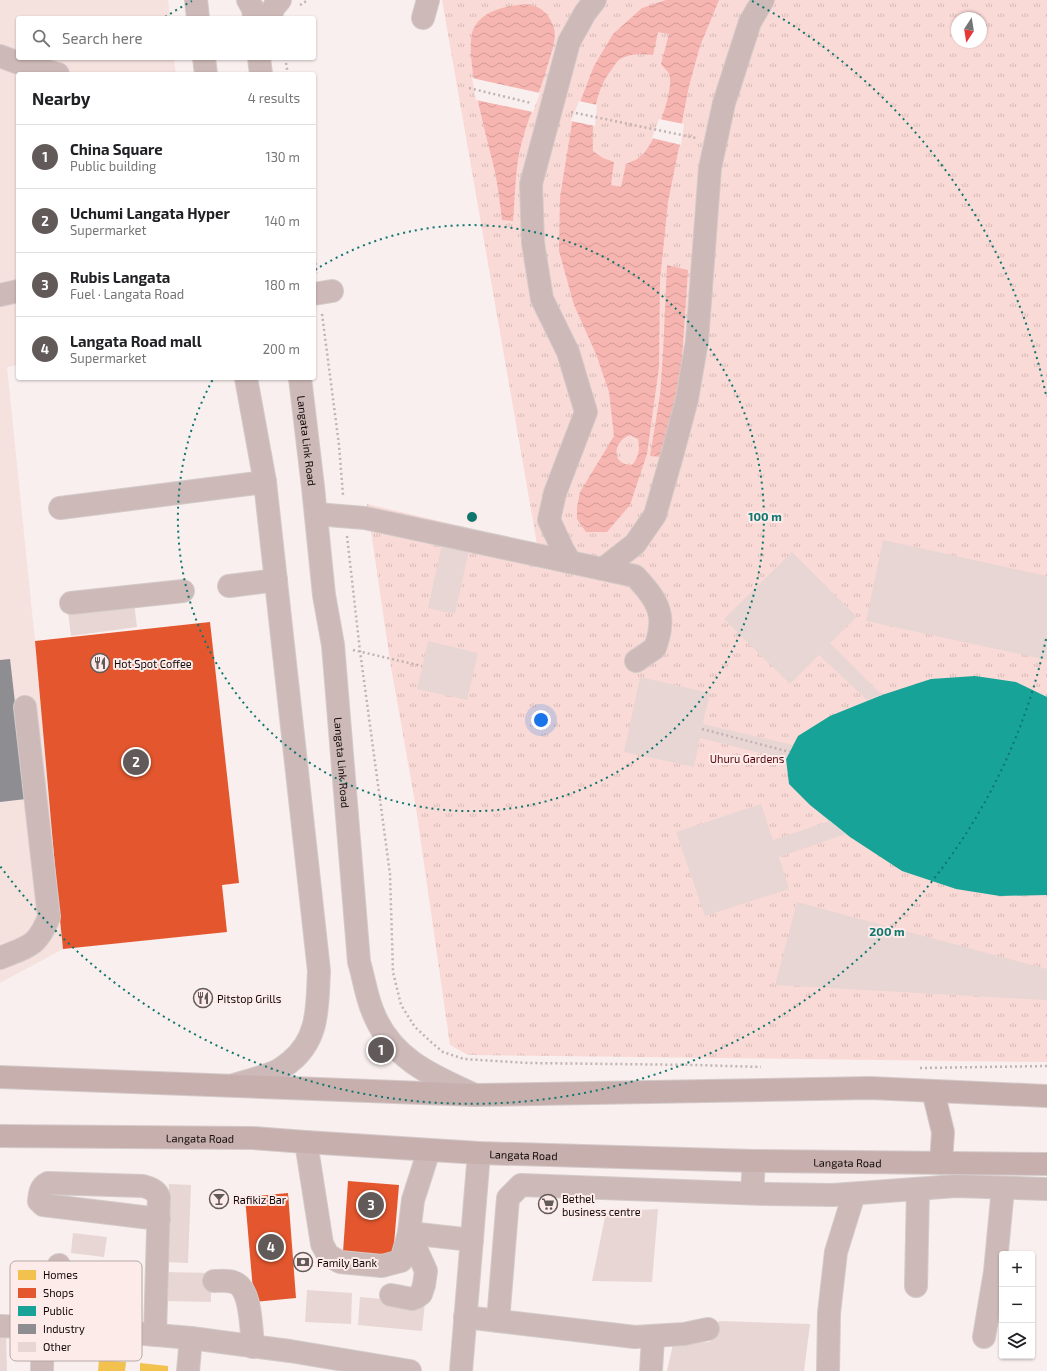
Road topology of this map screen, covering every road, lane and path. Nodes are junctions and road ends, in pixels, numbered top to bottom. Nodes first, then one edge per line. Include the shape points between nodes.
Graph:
1 (196, 0) edge
2 (248, 0) edge
3 (280, 0) edge
4 (308, 0) edge
5 (595, 0) edge
6 (763, 0) edge
7 (301, 3) dead end
8 (198, 16) edge
9 (254, 16) edge
10 (271, 16) edge
11 (0, 56) edge
12 (204, 60) edge
13 (259, 60) edge
14 (262, 60) edge
15 (285, 60) edge
16 (50, 72) edge
17 (206, 72) edge
18 (261, 72) edge
19 (261, 72) edge
20 (288, 72) edge
21 (468, 88) dead end
22 (552, 108) junction
23 (716, 142) junction
24 (316, 263) edge
25 (16, 291) edge
26 (322, 293) edge
27 (0, 294) edge
28 (246, 380) edge
29 (300, 380) edge
30 (265, 482) junction
31 (60, 508) dead end
32 (316, 514) junction
33 (345, 516) junction
34 (570, 562) junction
35 (603, 569) junction
36 (276, 580) junction
37 (229, 586) dead end
38 (183, 591) dead end
39 (71, 604) dead end
40 (333, 645) junction
41 (360, 651) junction
42 (636, 661) dead end
43 (422, 666) dead end
44 (25, 706) dead end
45 (702, 729) dead end
46 (790, 752) dead end
47 (0, 958) edge
48 (1047, 1066) edge
49 (766, 1068) dead end
50 (916, 1068) dead end
51 (0, 1077) edge
52 (234, 1085) junction
53 (934, 1091) junction
54 (475, 1095) junction
55 (1047, 1096) edge
56 (0, 1136) edge
57 (306, 1142) junction
58 (429, 1150) junction
59 (479, 1152) junction
60 (754, 1161) junction
61 (941, 1163) junction
62 (1047, 1164) edge
63 (1003, 1188) junction
64 (1047, 1189) edge
65 (918, 1190) junction
66 (752, 1193) junction
67 (854, 1194) junction
68 (158, 1219) junction
69 (409, 1232) junction
70 (472, 1240) junction
71 (214, 1281) dead end
72 (916, 1286) dead end
73 (391, 1295) dead end
74 (466, 1318) junction
75 (498, 1321) junction
76 (0, 1326) edge
77 (10, 1326) edge
78 (708, 1329) dead end
79 (142, 1334) edge
80 (155, 1335) junction
81 (653, 1337) junction
82 (984, 1337) dead end
83 (191, 1338) junction
84 (253, 1346) junction
85 (44, 1361) edge
86 (42, 1371) edge
87 (188, 1371) edge
88 (410, 1371) edge
89 (461, 1371) edge
90 (651, 1371) edge
91 (828, 1371) edge

1 - 8 street
2 - 9 street
3 - 10 street
4 - 7 path
5 - 22 street via 569,42
6 - 23 street via 750,22 724,103
11 - 16 street
12 - 17 street
13 - 18 street
14 - 19 street
15 - 20 path
21 - 22 path
22 - 23 path
22 - 34 street via 531,184 533,243 542,299 568,352 586,412 555,493 549,520
23 - 35 street via 710,168 697,340 687,399 673,452 656,515 634,544
24 - 26 path
25 - 27 street
26 - 33 path
28 - 30 street
29 - 32 street, Langata Link Road
30 - 31 street
30 - 36 street
32 - 33 street
32 - 40 street, Langata Link Road via 324,596
33 - 34 street via 365,518
33 - 41 path
34 - 35 street
35 - 42 street via 634,576 649,591 660,611 660,626 655,648
36 - 37 street
36 - 52 street via 319,970 317,1005 314,1026 300,1053 273,1073
38 - 39 street
40 - 41 path
40 - 54 street, Langata Link Road via 359,962 373,1012 387,1037 406,1058 434,1076
41 - 43 path
41 - 49 path via 390,874 394,972 401,1005 415,1026 443,1052 464,1060
44 - 47 street via 49,917 43,932 32,945
45 - 46 path
48 - 50 path
51 - 52 main road
52 - 54 main road
53 - 54 main road via 870,1088
53 - 55 main road
53 - 61 main road via 943,1132
56 - 57 main road, Langata Road via 252,1138
57 - 58 main road, Langata Road
57 - 69 street via 322,1244 328,1255 340,1262 382,1266 401,1261
58 - 59 main road, Langata Road
58 - 69 street via 413,1200
59 - 60 main road, Langata Road
59 - 70 street
60 - 61 main road, Langata Road
60 - 66 street
61 - 62 main road, Langata Road
63 - 64 street
63 - 65 street via 956,1186
63 - 82 street via 995,1272
65 - 67 street
65 - 72 street
66 - 67 street
66 - 75 street via 521,1185 508,1198
67 - 91 street via 836,1252 829,1313
68 - 68 street via 157,1192 143,1186 48,1183 43,1185 40,1191 39,1201 43,1205
68 - 80 street
69 - 70 street
69 - 73 street via 426,1271 424,1285 421,1294 412,1299
70 - 74 street
71 - 84 street via 233,1282 242,1287 247,1299
74 - 75 street
74 - 89 street
75 - 81 street
76 - 77 street
78 - 81 street
79 - 80 street
80 - 83 street
81 - 90 street
83 - 84 street
83 - 87 street
84 - 88 street
85 - 86 street

